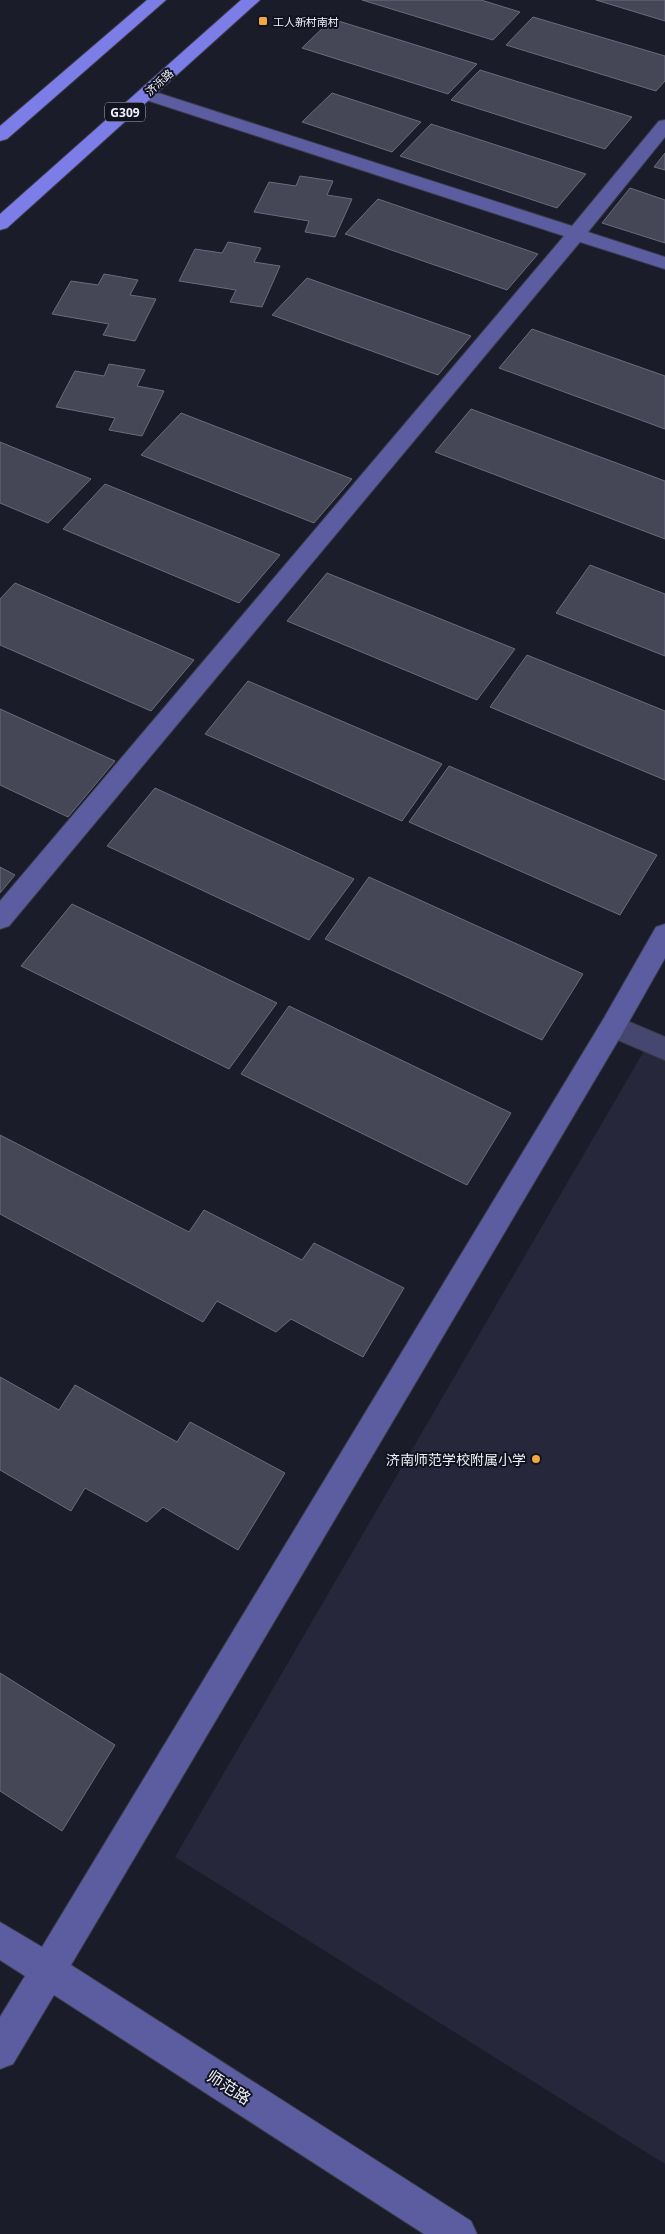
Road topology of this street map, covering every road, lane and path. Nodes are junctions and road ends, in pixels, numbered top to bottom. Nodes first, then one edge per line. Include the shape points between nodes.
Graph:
1 (157, 0) edge
2 (251, 0) edge
3 (146, 94) junction
4 (665, 125) edge
5 (0, 135) edge
6 (0, 224) edge
7 (576, 234) junction
8 (665, 264) edge
9 (0, 919) edge
10 (665, 934) edge
11 (613, 1026) junction
12 (665, 1050) edge
13 (0, 1940) edge
14 (49, 1971) junction
15 (0, 2051) edge
16 (458, 2234) edge

1 - 5 highway
2 - 3 highway, 济泺路 / G309
3 - 6 highway, 济泺路 / G309
3 - 7 street
4 - 7 street
7 - 8 street
7 - 9 street
10 - 11 street
11 - 12 street
11 - 14 street
13 - 14 street, 师范路
14 - 15 street
14 - 16 street, 师范路

